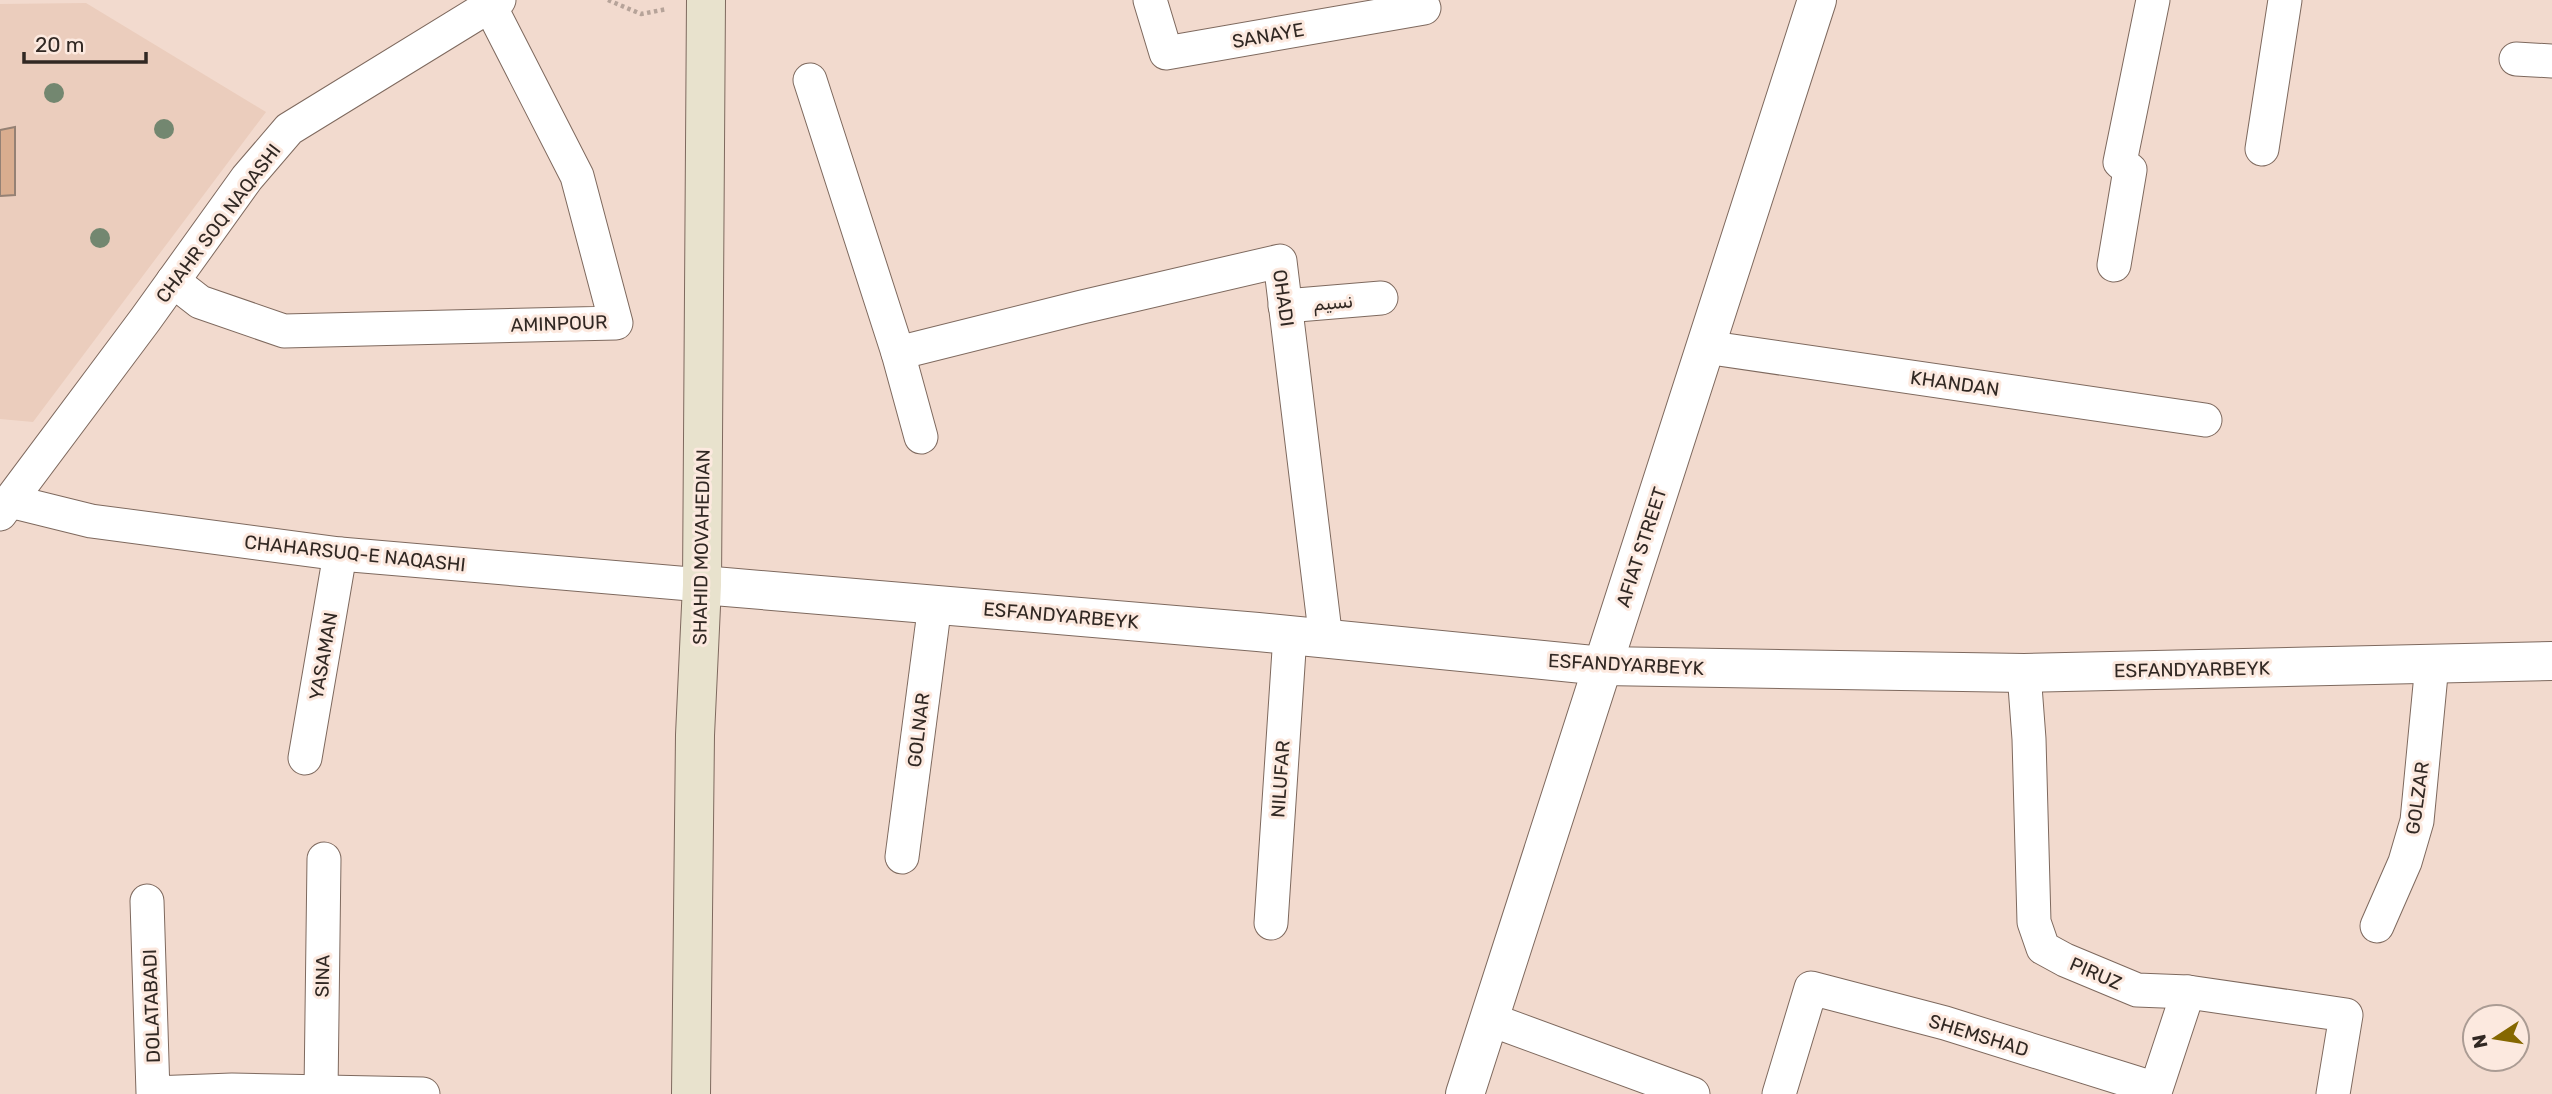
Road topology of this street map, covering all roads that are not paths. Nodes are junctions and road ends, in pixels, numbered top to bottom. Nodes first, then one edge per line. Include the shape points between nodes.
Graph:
1 (1150, 0) edge
2 (1817, 0) edge
3 (2153, 0) edge
4 (2285, 0) edge
5 (706, 1) edge
6 (494, 3) edge
7 (1424, 8) dead end
8 (2516, 59) dead end
9 (2552, 61) edge
10 (810, 80) dead end
11 (2262, 149) dead end
12 (2115, 264) dead end
13 (173, 281) junction
14 (1381, 298) dead end
15 (1285, 306) junction
16 (1705, 347) junction
17 (898, 354) junction
18 (2205, 420) dead end
19 (921, 438) dead end
20 (5, 507) edge
21 (340, 554) junction
22 (702, 585) junction
23 (935, 604) junction
24 (1308, 638) junction
25 (2552, 661) edge
26 (2432, 664) junction
27 (1602, 666) junction
28 (2024, 673) junction
29 (306, 758) dead end
30 (902, 857) dead end
31 (324, 859) dead end
32 (147, 901) dead end
33 (1270, 923) dead end
34 (2377, 926) dead end
35 (2188, 992) junction
36 (1489, 1019) junction
37 (232, 1092) edge
38 (321, 1092) junction
39 (423, 1094) edge
40 (691, 1094) edge
41 (1465, 1094) edge
42 (1693, 1094) edge
43 (1779, 1094) edge
44 (2333, 1094) edge

1 - 7 street, SANAYE via 1166,52
2 - 16 street, AFIAT STREET
3 - 12 street via 2120,162 2130,170
4 - 11 street
5 - 22 main road, SHAHID MOVAHEDIAN
6 - 13 street, CHAHR SOQ NAQASHI via 289,129 247,178
6 - 13 street, AMINPOUR via 577,176 616,323 284,331 200,302
8 - 9 street
10 - 17 street
13 - 20 street, CHAHR SOQ NAQASHI
14 - 15 street, نسیم
15 - 17 street, OHADI via 1280,261
15 - 24 street, OHADI
16 - 18 street, KHANDAN
16 - 27 street, AFIAT STREET
17 - 19 street
20 - 21 street, CHAHARSUQ-E NAQASHI
21 - 22 street, CHAHARSUQ-E NAQASHI
21 - 29 street, YASAMAN
22 - 23 street, ESFANDYARBEYK
22 - 40 main road, SHAHID MOVAHEDIAN via 695,735
23 - 24 street, ESFANDYARBEYK
23 - 30 street, GOLNAR
24 - 27 street, ESFANDYARBEYK
24 - 33 street, NILUFAR
25 - 26 street, ESFANDYARBEYK
26 - 28 street, ESFANDYARBEYK
26 - 34 street, GOLZAR via 2417,821
27 - 28 street, ESFANDYARBEYK
27 - 36 street, AFIAT STREET
28 - 35 street, PIRUZ via 2034,922 2043,948 2137,990
31 - 38 street, SINA
32 - 37 street, DOLATABADI via 153,1093
35 - 43 street, SHEMSHAD via 2155,1089 1811,988
35 - 44 street, PIRUZ via 2346,1015
36 - 41 street, AFIAT STREET
36 - 42 street
37 - 38 street, DOLATABADI
38 - 39 street, DOLATABADI

